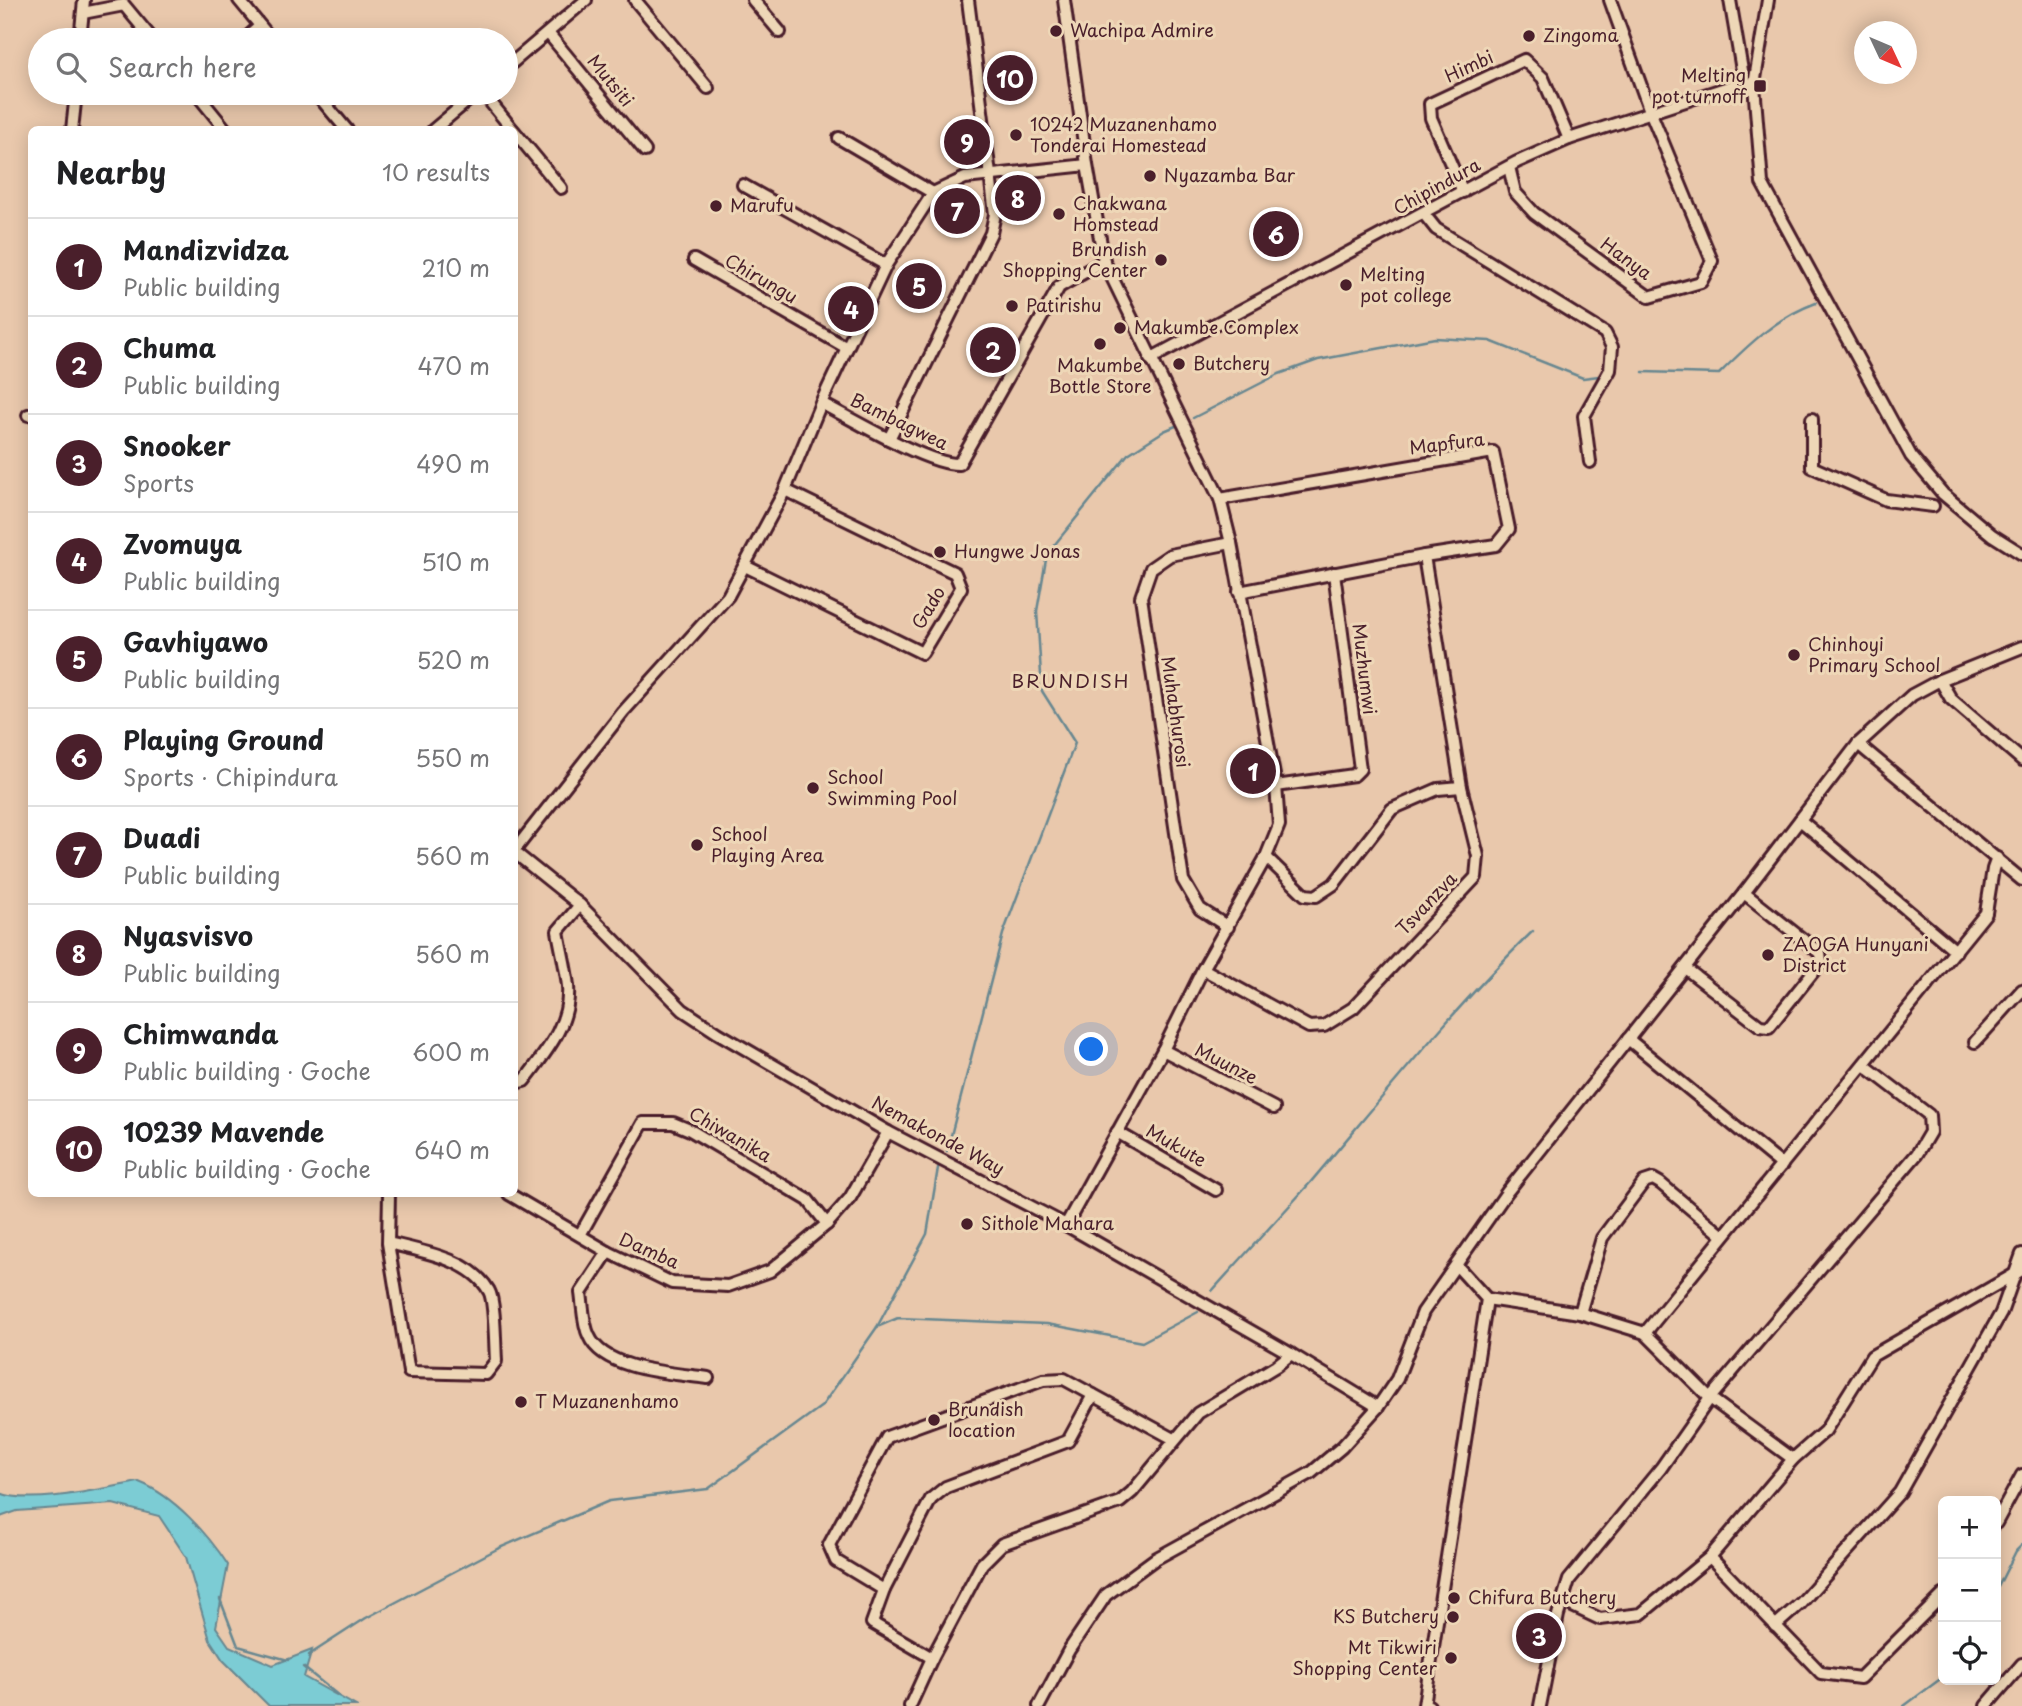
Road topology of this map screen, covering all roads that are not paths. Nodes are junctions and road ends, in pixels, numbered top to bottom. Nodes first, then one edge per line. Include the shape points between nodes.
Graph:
1 (84, 0) edge
2 (239, 0) edge
3 (586, 0) edge
4 (635, 0) edge
5 (753, 0) edge
6 (968, 0) edge
7 (1064, 0) edge
8 (1611, 0) edge
9 (1730, 0) edge
10 (1768, 0) edge
11 (83, 13) junction
12 (260, 26) joint
13 (81, 28) edge
14 (143, 28) edge
15 (258, 28) edge
16 (780, 32) dead end
17 (548, 33) junction
18 (518, 58) edge
19 (1749, 84) junction
20 (708, 88) dead end
21 (75, 105) edge
22 (206, 105) edge
23 (326, 105) edge
24 (463, 105) edge
25 (493, 105) edge
26 (1650, 111) junction
27 (72, 126) edge
28 (223, 126) edge
29 (344, 126) edge
30 (438, 126) edge
31 (511, 126) edge
32 (518, 135) edge
33 (839, 138) dead end
34 (1569, 139) junction
35 (645, 151) dead end
36 (1087, 165) junction
37 (1509, 167) junction
38 (990, 177) junction
39 (743, 185) dead end
40 (561, 188) dead end
41 (933, 192) junction
42 (1463, 192) junction
43 (1424, 214) junction
44 (694, 260) dead end
45 (1104, 261) junction
46 (886, 265) junction
47 (847, 348) junction
48 (1150, 359) junction
49 (821, 403) junction
50 (1812, 419) dead end
51 (889, 439) junction
52 (1590, 462) dead end
53 (785, 490) junction
54 (1220, 499) junction
55 (1933, 506) dead end
56 (1231, 543) junction
57 (2022, 554) edge
58 (1424, 556) junction
59 (745, 566) junction
60 (1334, 573) junction
61 (1239, 592) junction
62 (2022, 647) edge
63 (1940, 680) junction
64 (1858, 744) junction
65 (2022, 760) edge
66 (1276, 786) junction
67 (1461, 787) junction
68 (1800, 820) junction
69 (518, 847) edge
70 (518, 855) edge
71 (1266, 857) junction
72 (1997, 859) junction
73 (2022, 880) edge
74 (1744, 893) junction
75 (580, 905) junction
76 (1228, 927) junction
77 (1956, 951) junction
78 (1685, 968) junction
79 (1203, 969) junction
80 (2022, 990) edge
81 (1628, 1039) junction
82 (1975, 1042) dead end
83 (1163, 1050) junction
84 (1864, 1065) junction
85 (518, 1082) edge
86 (1274, 1108) dead end
87 (888, 1132) junction
88 (1117, 1132) junction
89 (1782, 1165) junction
90 (1216, 1190) dead end
91 (389, 1197) edge
92 (514, 1197) edge
93 (827, 1224) junction
94 (1066, 1225) junction
95 (580, 1235) junction
96 (1723, 1236) junction
97 (388, 1243) junction
98 (608, 1252) junction
99 (2022, 1254) edge
100 (1457, 1266) junction
101 (2019, 1274) edge
102 (1487, 1299) junction
103 (1580, 1313) junction
104 (1644, 1333) junction
105 (1291, 1354) junction
106 (708, 1378) dead end
107 (1093, 1395) junction
108 (1710, 1398) junction
109 (1378, 1407) junction
110 (1174, 1439) junction
111 (1793, 1459) junction
112 (2022, 1475) edge
113 (2001, 1514) edge
114 (1710, 1557) junction
115 (884, 1590) junction
116 (1938, 1600) edge
117 (1562, 1601) junction
118 (1775, 1626) junction
119 (932, 1658) junction
120 (2022, 1664) edge
121 (910, 1706) edge
122 (1039, 1706) edge
123 (1425, 1706) edge
124 (1540, 1706) edge
125 (1986, 1706) edge

1 - 11 street
2 - 12 street
3 - 17 street
4 - 20 street
5 - 16 street
6 - 38 street
7 - 36 street
8 - 26 street
9 - 19 street
10 - 19 street
11 - 13 street
11 - 14 street via 124,5
12 - 15 street
17 - 18 street
17 - 35 street, Mutsiti
19 - 26 street, Chipindura
19 - 57 street via 1762,183 1911,456 1942,494
21 - 27 street
22 - 28 street
23 - 29 street
24 - 30 street
25 - 31 street
26 - 34 street, Chipindura
26 - 37 street, Hanya via 1712,261 1701,282 1648,297 1534,214 1516,192
32 - 40 street
33 - 41 street
34 - 37 street, Chipindura
34 - 42 street, Himbi via 1543,78 1524,60 1430,104 1431,118
36 - 38 street
36 - 45 street
37 - 42 street, Chipindura
38 - 41 street via 965,178
38 - 51 street via 995,214 991,233
39 - 46 street
41 - 46 street
42 - 43 street, Chipindura
43 - 48 street, Chipindura
43 - 52 street via 1436,229 1605,333 1612,347 1610,370 1584,416
44 - 47 street, Chirungu
45 - 48 street
45 - 51 street, Bambagwea via 1059,287 959,464 946,465
46 - 47 street
47 - 49 street
48 - 54 street
49 - 51 street, Bambagwea
49 - 53 street
50 - 55 street via 1812,467 1886,500
53 - 59 street
53 - 59 street, Gado via 955,573 961,588 922,653
54 - 56 street
54 - 58 street, Mapfura via 1493,452 1509,529 1496,545
56 - 61 street
56 - 76 street, Muhabhurosi via 1170,555 1151,568 1140,597 1183,880 1200,909
58 - 60 street, Mapfura
58 - 67 street, Tsvanzva
59 - 69 street via 728,596 624,712
60 - 61 street, Mapfura
60 - 66 street, Muzhumwi via 1360,769 1354,775
61 - 66 street
62 - 63 street
63 - 64 street via 1912,695
63 - 65 street via 1951,699
64 - 68 street
64 - 72 street
66 - 71 street via 1279,825
67 - 71 street via 1438,789 1391,809 1334,884 1316,896 1305,895
67 - 79 street, Tsvanzva via 1478,856 1476,877 1353,1008 1324,1027 1309,1027
68 - 74 street
68 - 77 street
70 - 75 street, Nemakonde Way
71 - 76 street
72 - 73 street
72 - 77 street via 1986,913
74 - 78 street
74 - 78 street via 1820,953 1821,962 1769,1027 1760,1026
75 - 85 street via 558,931 568,988 556,1038 524,1081
75 - 87 street, Nemakonde Way via 683,1010
76 - 79 street
77 - 84 street
78 - 81 street
79 - 83 street
80 - 82 street
81 - 89 street
81 - 100 street via 1507,1192
83 - 86 street, Muunze
83 - 88 street
84 - 89 street
84 - 108 street via 1929,1115 1930,1132 1917,1154
87 - 93 street, Damba via 850,1198
87 - 94 street, Nemakonde Way
88 - 90 street, Mukute
88 - 94 street
89 - 96 street
91 - 97 street
92 - 95 street, Damba
93 - 95 street, Chiwanika via 808,1200 690,1130 673,1123 643,1123
93 - 98 street, Damba via 770,1271 728,1286 672,1283
94 - 105 street, Nemakonde Way
95 - 98 street, Damba
96 - 103 street via 1660,1182 1653,1178 1644,1182 1602,1238
96 - 104 street
97 - 97 street via 438,1255 475,1273 491,1292 496,1361 486,1374 409,1372
98 - 106 street via 581,1293 589,1336 601,1353 640,1368
99 - 101 street
100 - 102 street
100 - 109 street via 1423,1312 1397,1379
101 - 111 street via 1872,1356 1825,1431
101 - 118 street via 1900,1492
102 - 103 street
102 - 123 street
103 - 104 street
104 - 108 street
105 - 109 street, Nemakonde Way
105 - 110 street via 1198,1413
107 - 110 street
107 - 115 street via 1068,1441 946,1487 931,1499
107 - 115 street via 1064,1379 1043,1380 887,1437 829,1545 836,1561
108 - 111 street
108 - 117 street via 1661,1468 1569,1580
109 - 122 street via 1311,1473 1155,1559 1106,1595
110 - 119 street via 1120,1502 1002,1544 982,1564
111 - 114 street
112 - 113 street
114 - 117 street via 1641,1614 1600,1619
114 - 118 street
115 - 119 street via 872,1623
116 - 118 street via 1860,1678 1821,1673
117 - 124 street
119 - 121 street
120 - 125 street

